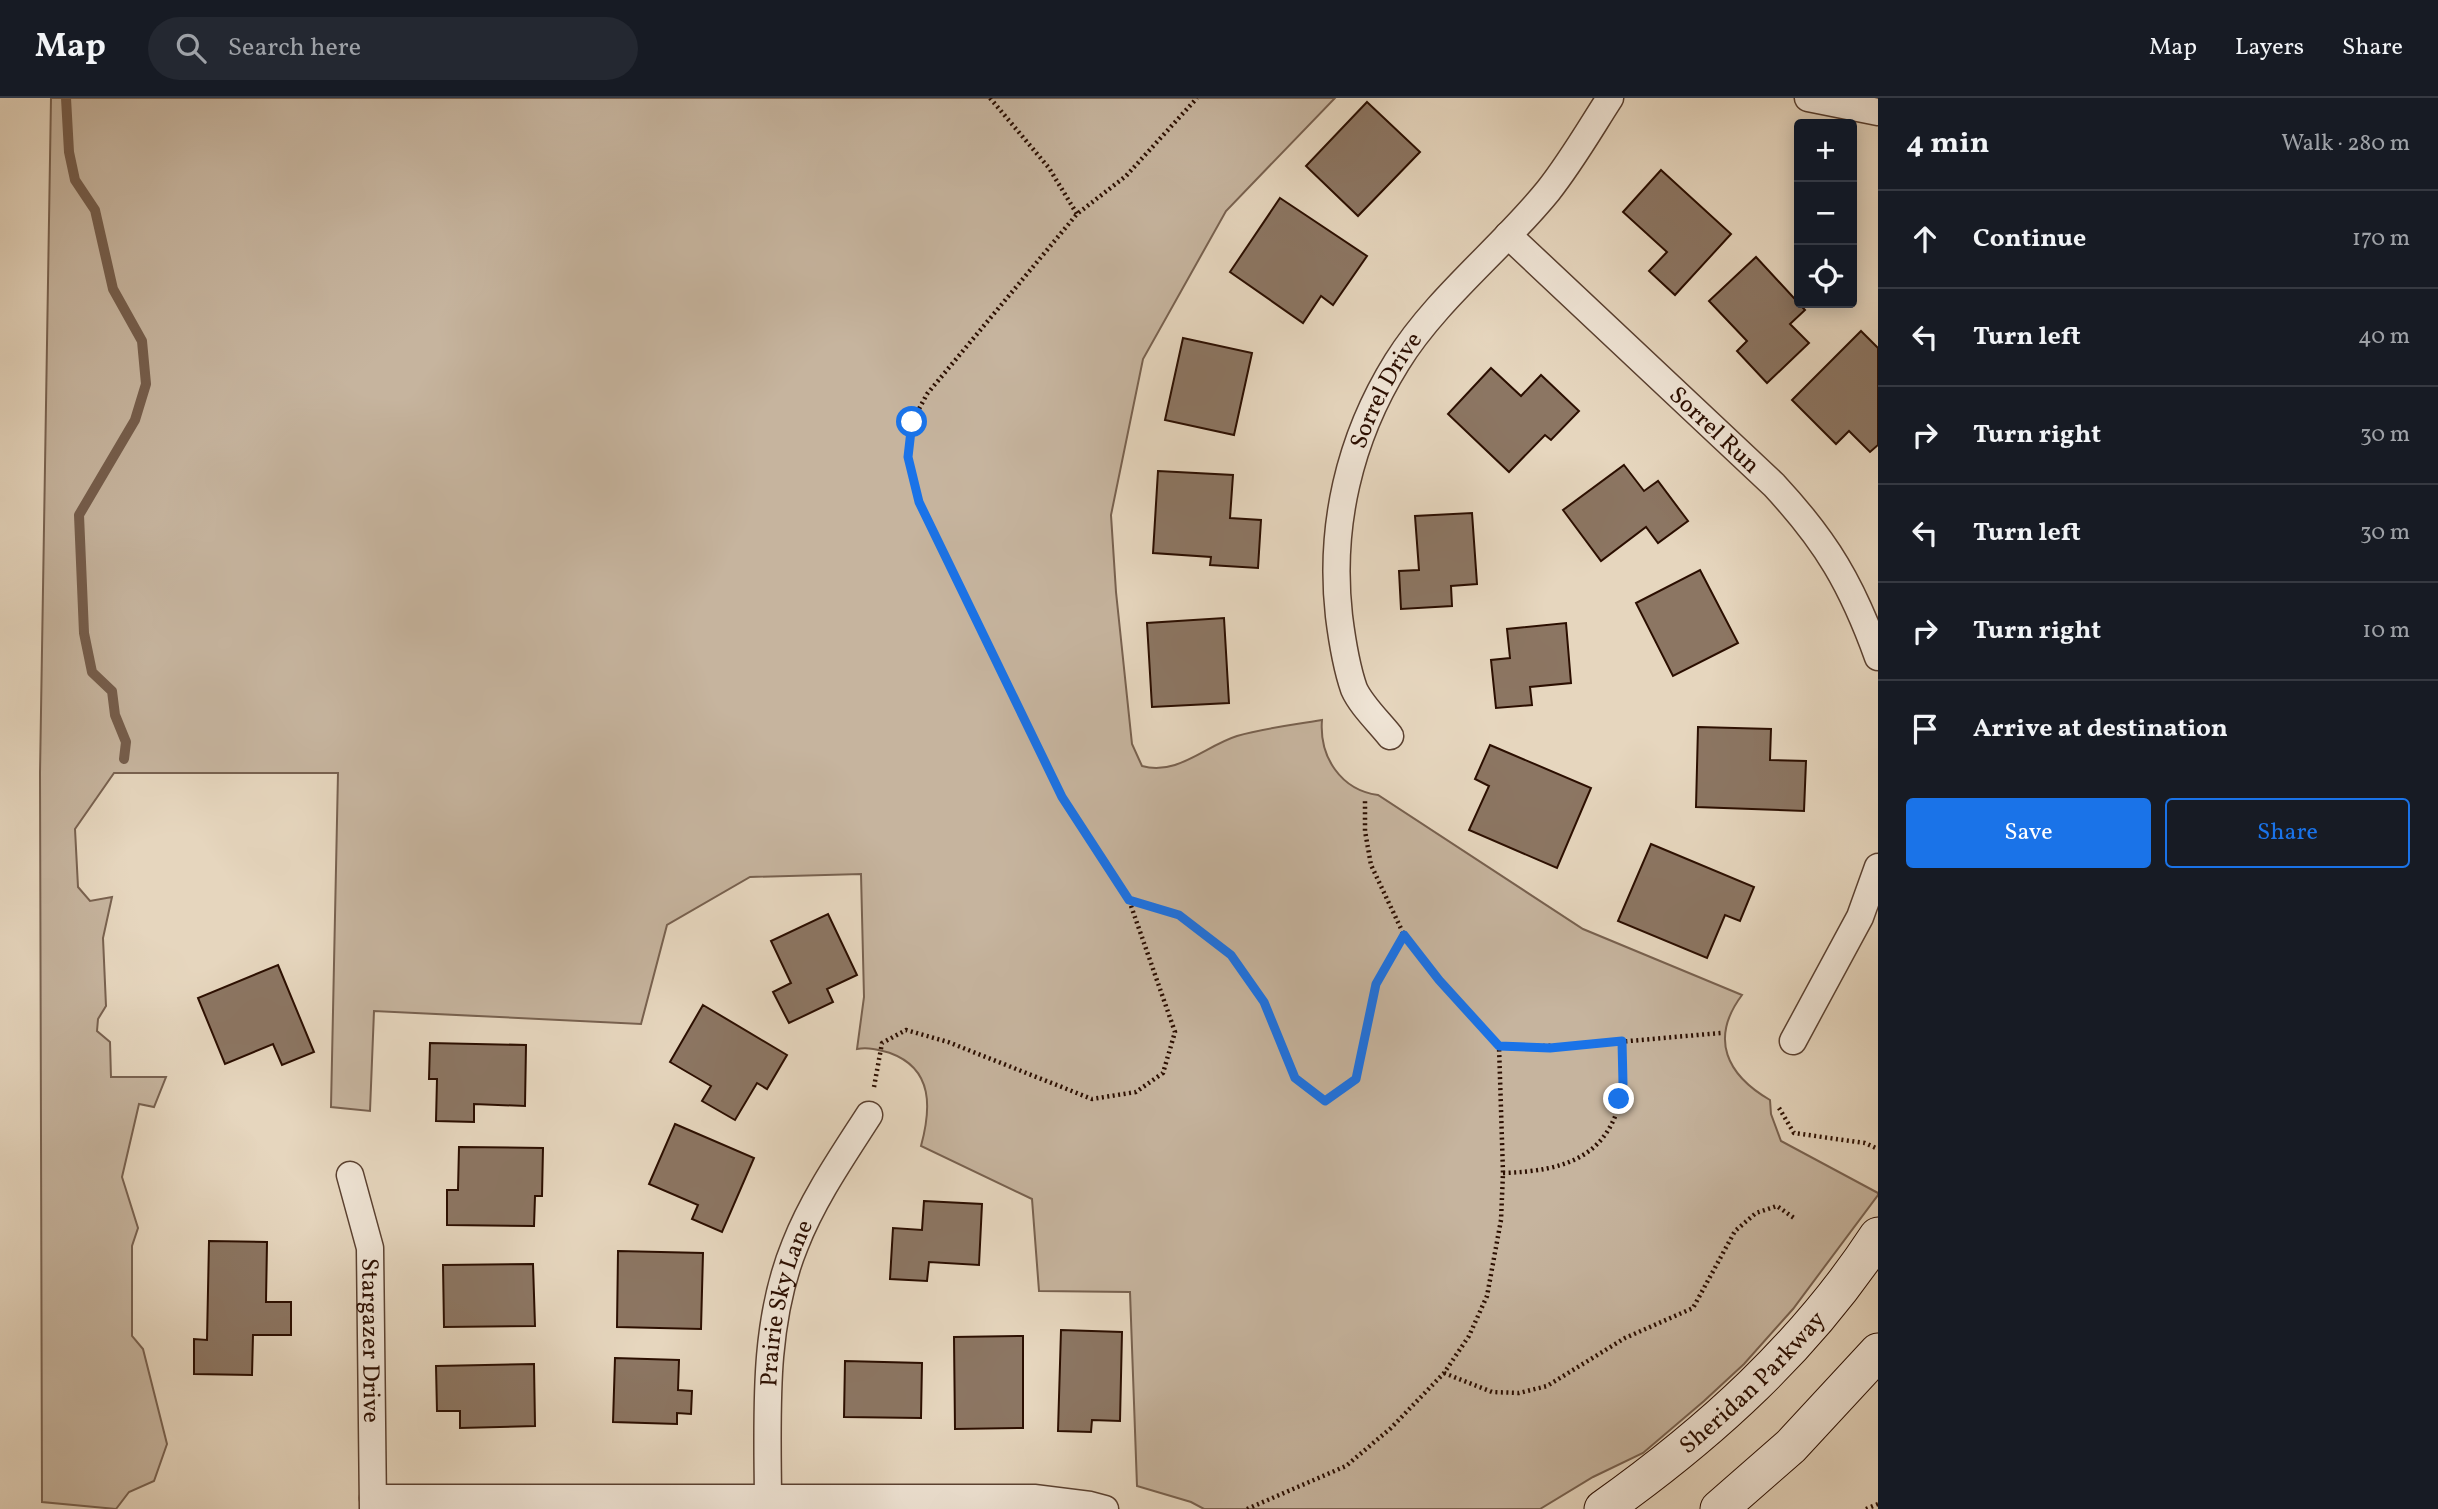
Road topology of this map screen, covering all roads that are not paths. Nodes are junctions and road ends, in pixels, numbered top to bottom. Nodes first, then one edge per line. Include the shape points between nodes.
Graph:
1 (1610, 98) edge
2 (1808, 98) edge
3 (1878, 112) edge
4 (1508, 235) junction
5 (1878, 657) edge
6 (1390, 736) dead end
7 (1878, 867) edge
8 (1793, 1041) dead end
9 (869, 1115) road end
10 (350, 1175) dead end
11 (1878, 1236) edge
12 (1878, 1352) edge
13 (373, 1504) edge
14 (768, 1504) edge
15 (1105, 1509) edge
16 (1604, 1509) edge
17 (1719, 1509) edge

1 - 4 street, Sorrel Drive via 1549,190
2 - 3 street
4 - 5 street, Sorrel Run via 1800,513 1836,561
4 - 6 street, Sorrel Drive via 1397,361 1350,463 1336,557 1342,640 1355,691
7 - 8 street via 1860,917
9 - 14 street, Prairie Sky Lane via 815,1202 794,1245 777,1303 769,1355
10 - 13 street, Stargazer Drive via 370,1248
11 - 16 main road, Sheridan Parkway via 1767,1374 1679,1453
12 - 17 main road via 1791,1446
13 - 14 street
14 - 15 street via 1034,1498

